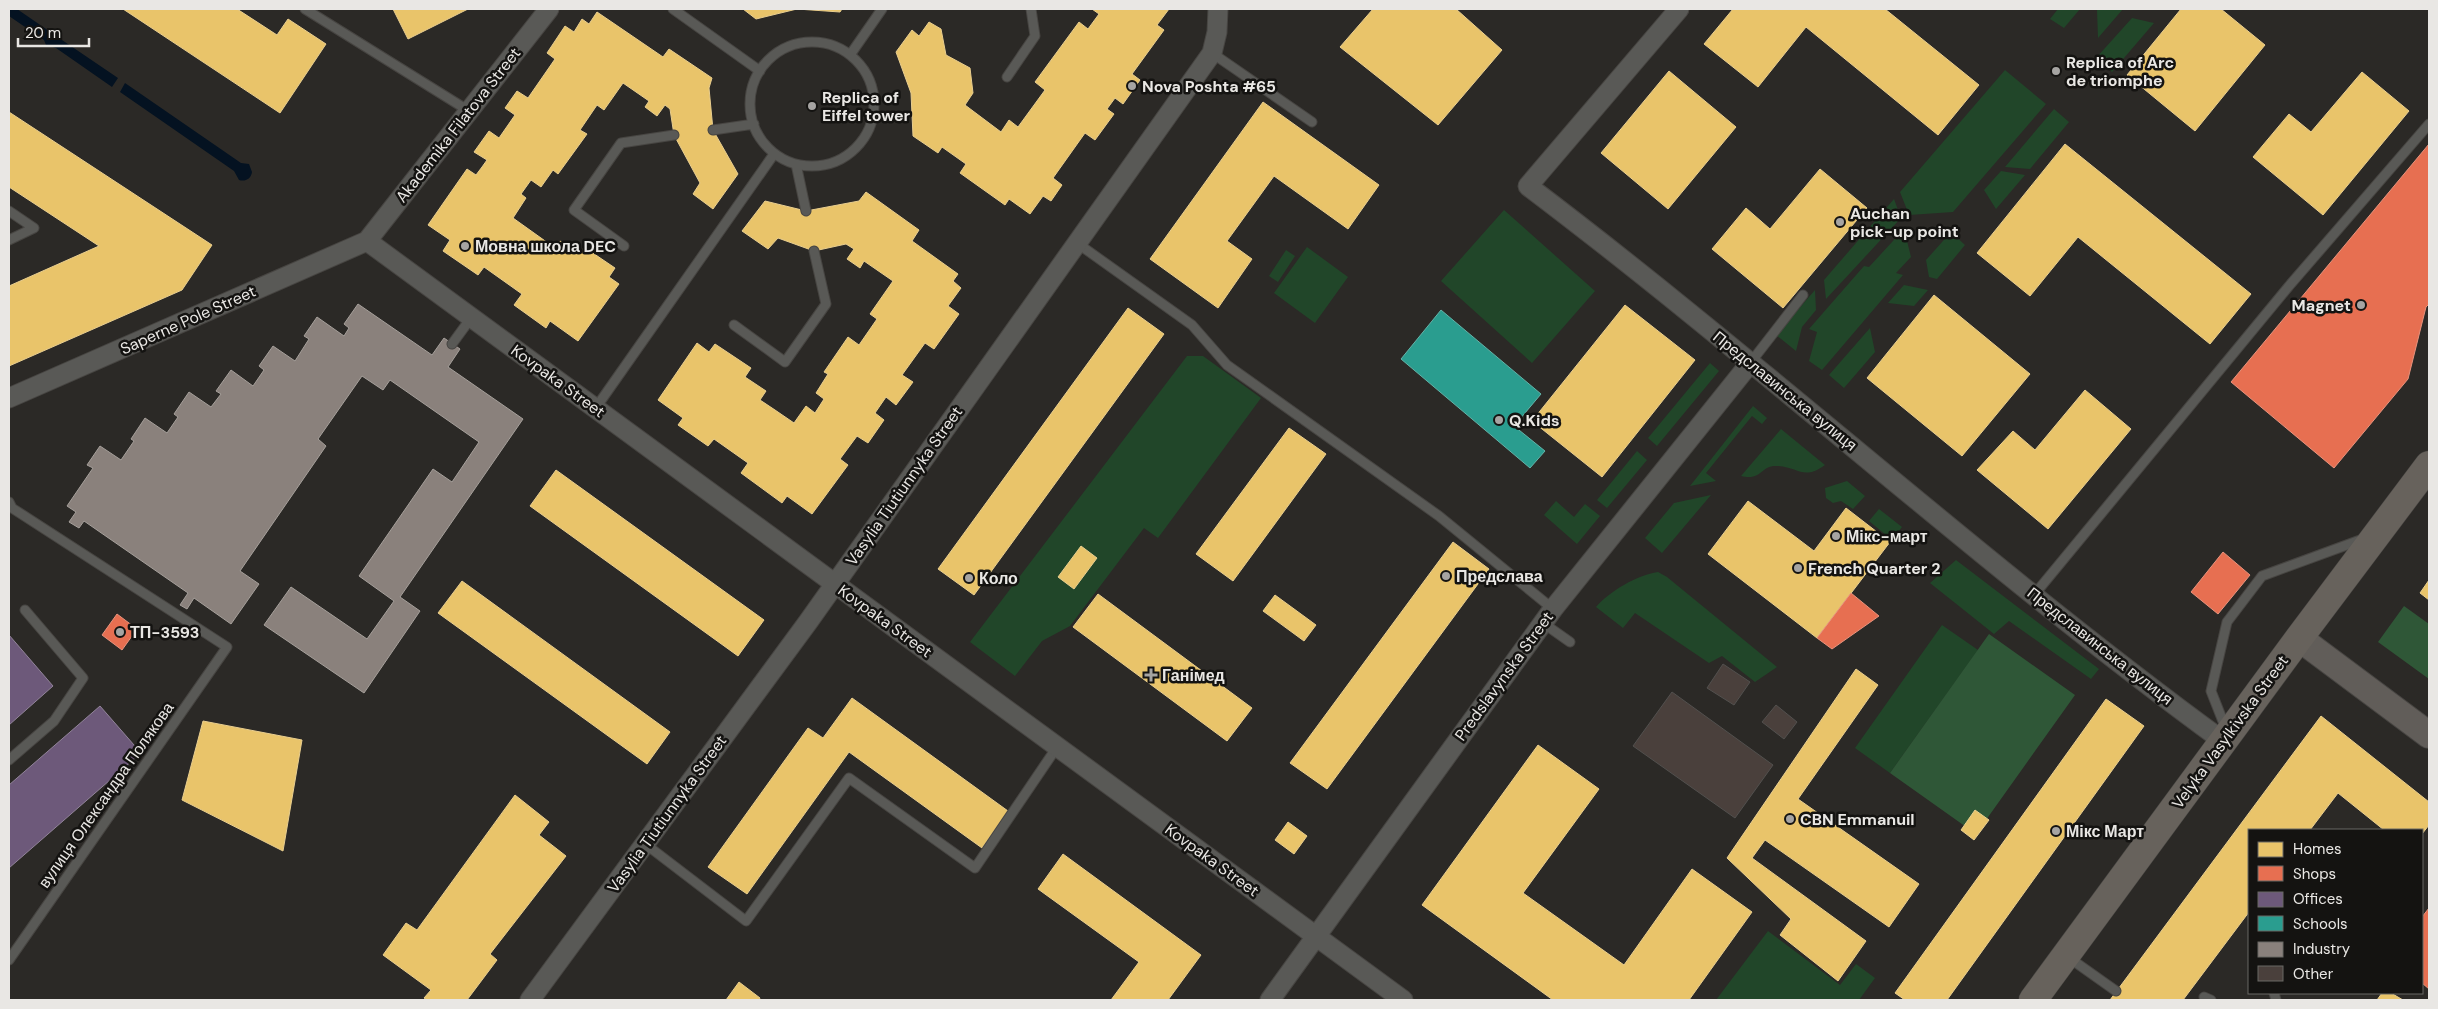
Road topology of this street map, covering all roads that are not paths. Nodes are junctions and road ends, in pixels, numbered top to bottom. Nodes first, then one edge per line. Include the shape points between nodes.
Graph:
1 (305, 9) edge
2 (672, 9) edge
3 (882, 9) edge
4 (1031, 9) edge
5 (1218, 9) edge
6 (1679, 9) edge
7 (540, 13) edge
8 (1212, 53) junction
9 (850, 55) junction
10 (760, 70) junction
11 (1006, 77) dead end
12 (468, 111) junction
13 (1312, 122) dead end
14 (754, 124) junction
15 (2429, 124) edge
16 (713, 130) dead end
17 (674, 135) dead end
18 (774, 154) junction
19 (796, 164) junction
20 (9, 211) edge
21 (806, 211) dead end
22 (9, 240) edge
23 (367, 241) junction
24 (1076, 242) junction
25 (624, 246) dead end
26 (814, 251) dead end
27 (1803, 295) dead end
28 (471, 318) junction
29 (734, 326) dead end
30 (452, 344) dead end
31 (1751, 362) junction
32 (9, 398) edge
33 (595, 409) junction
34 (2429, 465) edge
35 (9, 502) edge
36 (2377, 534) junction
37 (835, 584) junction
38 (2034, 594) junction
39 (25, 610) dead end
40 (1548, 616) junction
41 (2299, 638) junction
42 (1570, 642) dead end
43 (2429, 735) edge
44 (2226, 738) junction
45 (1057, 747) junction
46 (9, 760) edge
47 (644, 843) junction
48 (1315, 936) junction
49 (2066, 955) junction
50 (9, 960) edge
51 (2116, 991) dead end
52 (530, 1000) edge
53 (1270, 1000) edge
54 (1403, 1000) edge
55 (2033, 1000) edge

1 - 12 lane
2 - 10 lane
3 - 9 lane
4 - 11 lane via 1035,36
5 - 8 street, Vasylia Tiutiunnyka Street via 1218,32
6 - 31 street, Предславинська вулиця via 1528,186
7 - 12 street, Akademika Filatova Street
8 - 13 lane
8 - 24 street, Vasylia Tiutiunnyka Street
9 - 10 lane via 835,46 801,43 785,48
9 - 19 lane via 870,80 874,112 870,128 850,154 836,162 821,166
10 - 14 lane via 750,99
12 - 23 street, Akademika Filatova Street
14 - 16 lane
14 - 18 lane
15 - 38 lane via 2283,293
17 - 25 lane via 621,143 574,210
18 - 19 lane
18 - 33 lane
19 - 21 lane
20 - 22 lane via 34,228
23 - 28 street, Kovpaka Street
23 - 32 street, Saperne Pole Street
24 - 37 street, Vasylia Tiutiunnyka Street
24 - 40 lane via 1192,325 1227,365 1439,516
26 - 29 lane via 826,304 785,362
27 - 31 lane
28 - 30 lane
28 - 33 street, Kovpaka Street
31 - 38 street, Предславинська вулиця
31 - 40 street, Predslavynska Street
33 - 37 street, Kovpaka Street
34 - 36 main road, Velyka Vasylkivska Street
35 - 50 lane, вулиця Олександра Полякова via 12,508 227,647
36 - 41 main road, Velyka Vasylkivska Street
36 - 44 lane via 2262,576 2227,622 2211,691
37 - 45 street, Kovpaka Street
37 - 47 street, Vasylia Tiutiunnyka Street
38 - 44 street, Предславинська вулиця
39 - 46 lane via 83,678 54,721
40 - 42 lane
40 - 48 street, Predslavynska Street
41 - 43 main road
41 - 44 main road, Velyka Vasylkivska Street
44 - 49 main road, Velyka Vasylkivska Street
45 - 47 lane via 975,868 849,778 746,921
45 - 48 street, Kovpaka Street
47 - 52 street, Vasylia Tiutiunnyka Street
48 - 53 street, Predslavynska Street
48 - 54 street, Kovpaka Street
49 - 51 lane
49 - 55 main road, Velyka Vasylkivska Street

